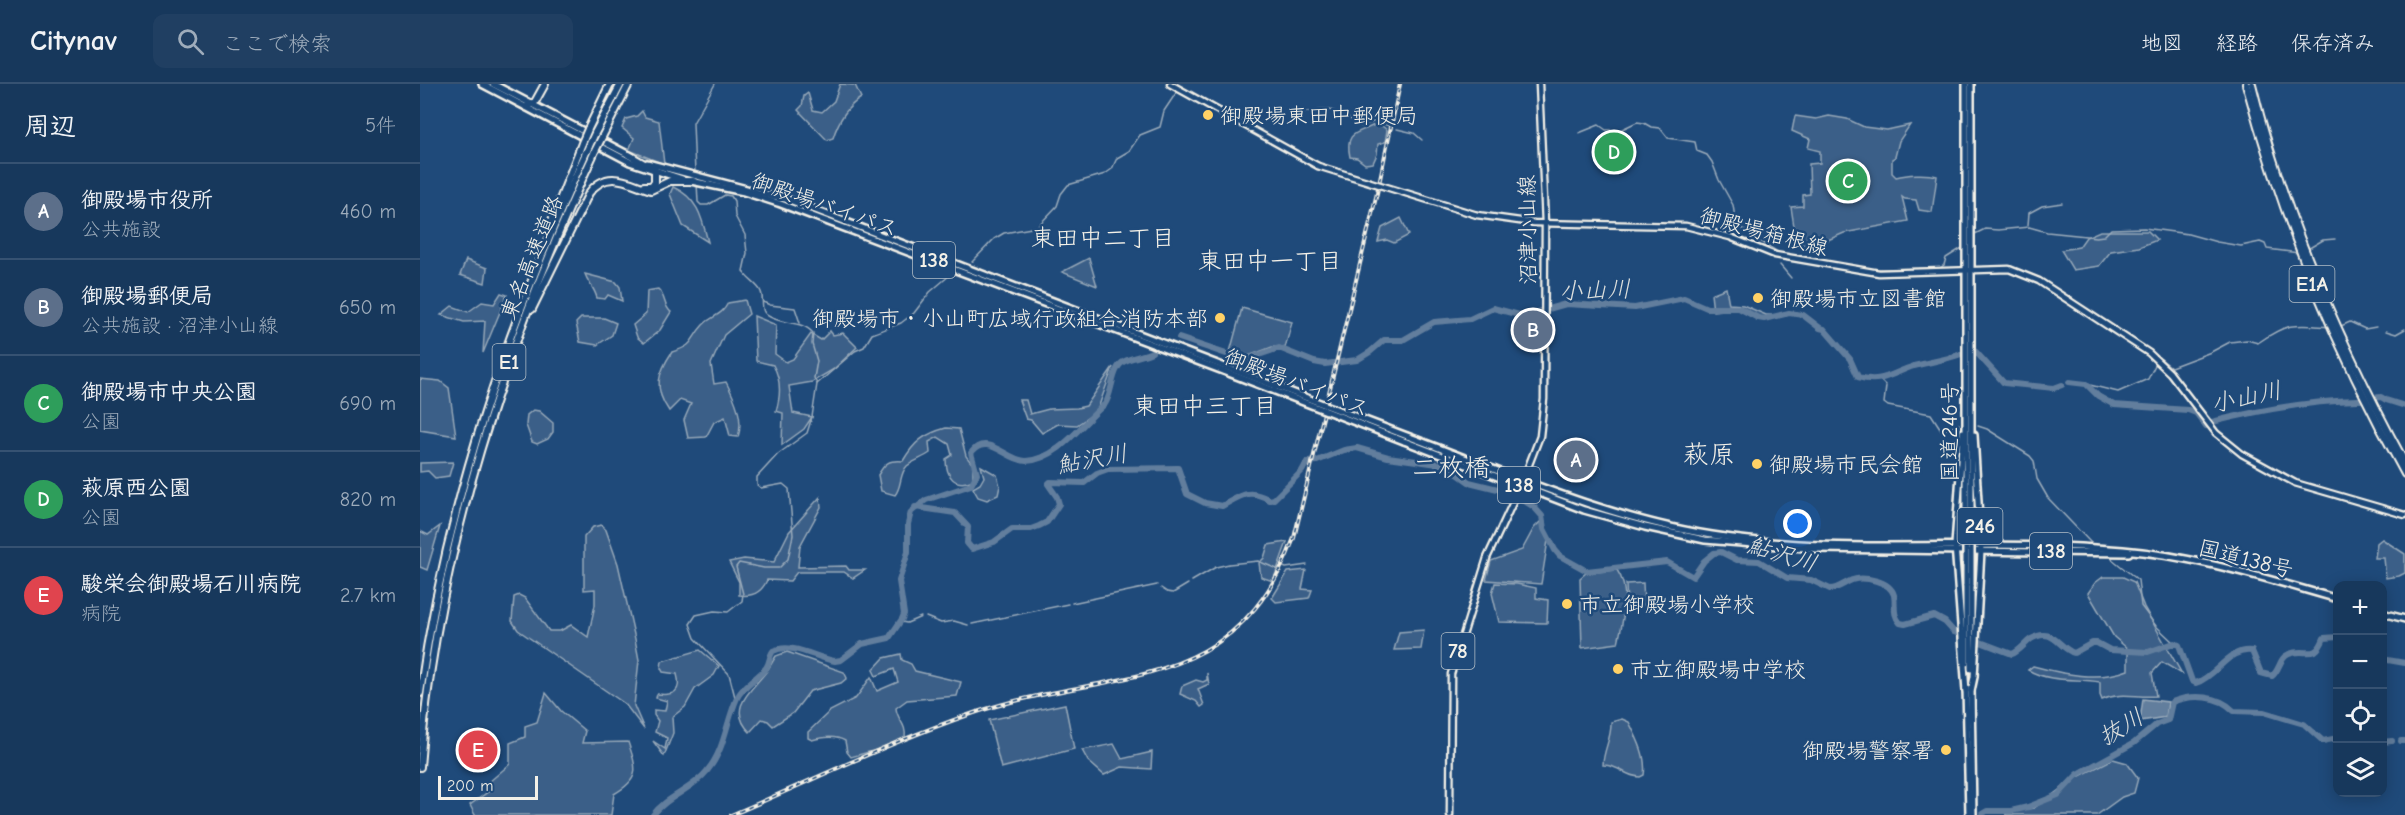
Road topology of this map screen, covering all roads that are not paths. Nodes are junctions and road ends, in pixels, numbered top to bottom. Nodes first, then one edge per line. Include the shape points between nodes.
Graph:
1 (482, 84) edge
2 (493, 84) edge
3 (545, 84) edge
4 (610, 84) edge
5 (621, 84) edge
6 (631, 84) edge
7 (1170, 84) edge
8 (1539, 84) edge
9 (1966, 84) edge
10 (1971, 84) edge
11 (2246, 84) edge
12 (2252, 84) edge
13 (532, 104) junction
14 (540, 109) joint
15 (628, 155) junction
16 (656, 172) junction
17 (696, 179) junction
18 (636, 184) junction
19 (1545, 224) junction
20 (536, 266) junction
21 (1968, 270) junction
22 (512, 352) junction
23 (1969, 416) junction
24 (2405, 463) edge
25 (2405, 474) edge
26 (1522, 483) junction
27 (1978, 500) junction
28 (2405, 515) edge
29 (1957, 526) junction
30 (1968, 548) junction
31 (1980, 570) junction
32 (1959, 595) junction
33 (2333, 598) edge
34 (2387, 614) edge
35 (2405, 619) edge
36 (1968, 635) junction
37 (1968, 648) junction
38 (1969, 691) junction
39 (420, 693) edge
40 (420, 767) edge
41 (1450, 815) edge
42 (1971, 815) edge

1 - 13 highway, 御殿場バイパス / 138
2 - 13 highway, 御殿場バイパス / 138
3 - 13 highway
4 - 20 highway, bridge via 569,170
5 - 20 highway, 東名高速道路 / E1, bridge
6 - 22 highway, 東名高速道路 / E1, bridge via 596,149 543,268
7 - 19 main road, 御殿場箱根線, bridge via 1318,166 1478,215
8 - 19 main road, 沼津小山線
9 - 21 highway, 国道246号 / 246
10 - 21 highway, 国道246号 / 246
11 - 25 highway, E1A via 2304,264 2342,351
12 - 24 highway, E1A via 2283,190 2322,293
13 - 14 highway
13 - 16 highway, 御殿場バイパス / 138 via 630,162
14 - 15 highway, 御殿場バイパス / 138
15 - 16 highway
15 - 17 highway, 御殿場バイパス / 138
16 - 17 highway, 御殿場バイパス / 138
16 - 18 highway via 652,185
17 - 18 highway via 670,181 654,190
17 - 26 highway, 御殿場バイパス / 138, bridge via 789,207
18 - 22 highway via 614,179 597,184 589,193
19 - 21 main road, 御殿場箱根線 via 1686,226 1730,237 1775,255 1859,272
19 - 26 main road, 沼津小山線 via 1542,427
20 - 39 highway, 東名高速道路 / E1 via 476,438 440,580
21 - 23 highway, 国道246号 / 246
21 - 28 main road, 御殿場箱根線 via 2009,269 2033,277 2142,348 2170,373 2216,433 2242,454 2295,483
22 - 40 highway, 東名高速道路 / E1 via 473,478 448,584 431,670
23 - 27 highway, 246
23 - 29 highway, 246 via 1962,438
23 - 36 highway, 国道246号 / 246, bridge
26 - 30 highway, 御殿場バイパス / 138 via 1619,520 1711,541 1781,548
26 - 41 main road, 78 via 1487,558 1451,674
27 - 30 highway, 246
27 - 30 highway via 1977,536
29 - 30 highway, 246
29 - 30 highway
30 - 31 highway, 246
30 - 31 highway
30 - 32 highway, 246
30 - 32 highway via 1959,567
30 - 33 highway, 国道138号 / 138 via 2066,546 2145,552
31 - 36 highway, 246
32 - 36 highway, 246
34 - 35 highway
36 - 37 highway, 246
36 - 37 highway, 246
37 - 38 highway, 246
37 - 38 highway, 246
38 - 42 highway, 246

